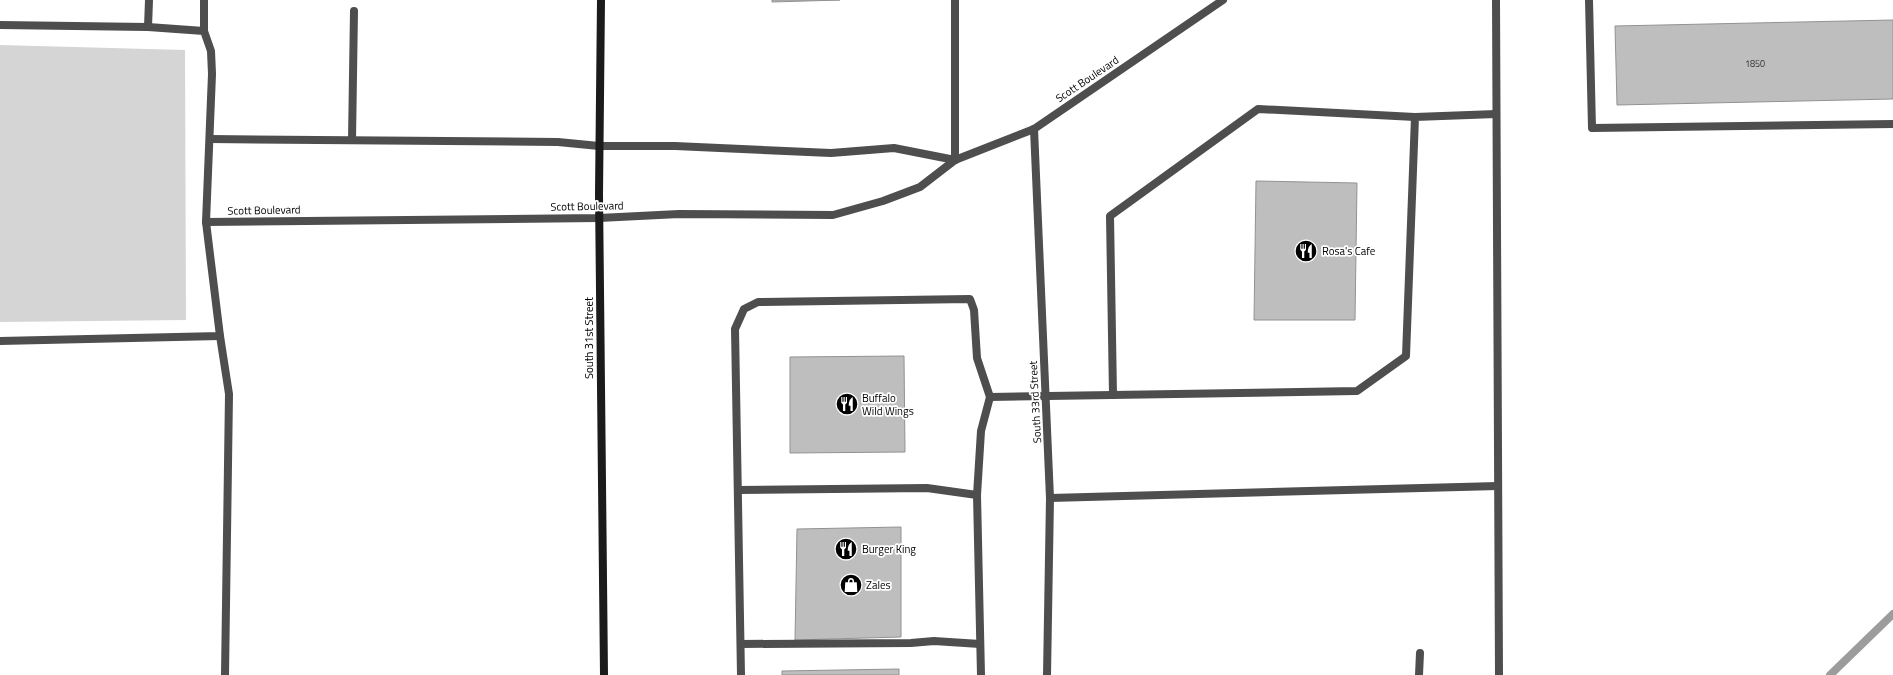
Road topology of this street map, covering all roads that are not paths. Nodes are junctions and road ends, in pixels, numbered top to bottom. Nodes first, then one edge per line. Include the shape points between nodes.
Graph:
1 (149, 0) edge
2 (204, 0) edge
3 (601, 0) edge
4 (955, 0) edge
5 (1222, 0) edge
6 (1496, 0) edge
7 (1589, 0) edge
8 (354, 11) dead end
9 (0, 25) edge
10 (148, 27) junction
11 (204, 31) junction
12 (1496, 114) junction
13 (1415, 117) junction
14 (1893, 124) edge
15 (1034, 129) junction
16 (210, 139) junction
17 (352, 140) junction
18 (599, 146) junction
19 (955, 160) junction
20 (599, 218) junction
21 (206, 222) junction
22 (220, 336) junction
23 (0, 341) edge
24 (1112, 395) junction
25 (990, 396) junction
26 (1046, 397) junction
27 (1498, 486) junction
28 (738, 490) junction
29 (977, 495) junction
30 (1050, 498) junction
31 (741, 644) junction
32 (980, 644) junction
33 (1420, 653) dead end
34 (225, 675) edge
35 (604, 675) edge
36 (741, 675) edge
37 (981, 675) edge
38 (1047, 675) edge
39 (1420, 675) edge
40 (1500, 675) edge

1 - 10 street
2 - 11 street
3 - 18 main road, South 31st Street
4 - 19 street
5 - 15 street, Scott Boulevard
6 - 12 street
7 - 14 street via 1592,128
8 - 17 street
9 - 10 street
10 - 11 street
11 - 16 street via 212,51
12 - 13 street
12 - 27 street
13 - 24 street via 1258,110 1110,216
13 - 24 street via 1406,356 1357,392
15 - 19 street, Scott Boulevard
15 - 26 street, South 33rd Street
16 - 17 street
16 - 21 street
17 - 18 street via 558,142
18 - 19 street via 675,146 831,153 894,148
18 - 20 main road, South 31st Street
19 - 20 street, Scott Boulevard via 920,188 834,215 679,214
20 - 21 street, Scott Boulevard
20 - 35 main road, South 31st Street
21 - 22 street
22 - 23 street
22 - 34 street via 229,394
24 - 26 street
25 - 26 street
25 - 28 street via 977,358 974,310 970,299 758,302 744,309 735,329
25 - 29 street via 981,431
26 - 30 street, South 33rd Street
27 - 30 street
27 - 40 street
28 - 29 street via 927,488
28 - 31 street
29 - 32 street
30 - 38 street, South 33rd Street
31 - 32 street
31 - 36 street
32 - 37 street
33 - 39 street

